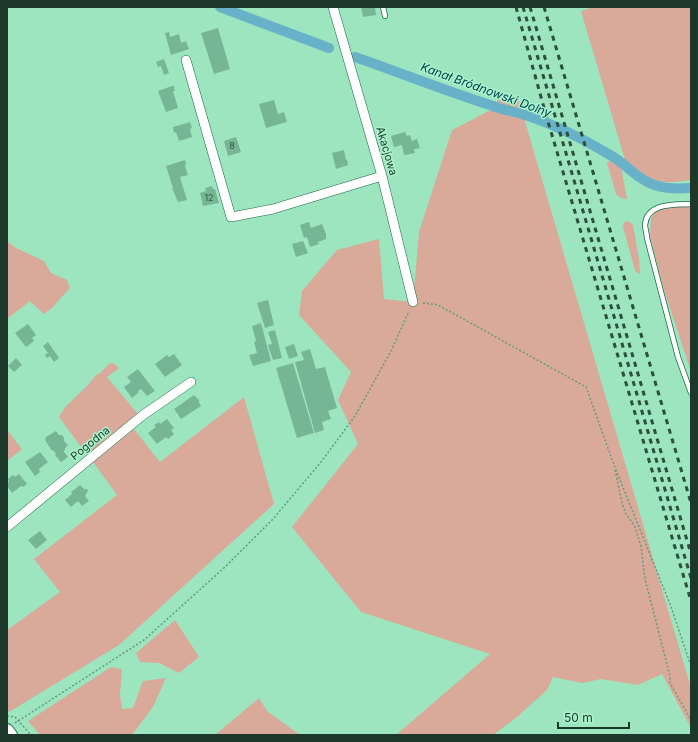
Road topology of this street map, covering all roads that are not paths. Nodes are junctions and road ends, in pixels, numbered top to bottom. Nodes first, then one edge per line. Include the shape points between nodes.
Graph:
1 (333, 7) edge
2 (383, 7) edge
3 (385, 16) dead end
4 (186, 60) dead end
5 (382, 176) junction
6 (691, 204) edge
7 (413, 302) road end
8 (191, 382) dead end
9 (691, 393) edge
10 (7, 527) edge

1 - 5 street, Akacjowa
2 - 3 lane
4 - 5 street via 231,217 273,209
5 - 7 street, Akacjowa
6 - 9 lane via 663,205 652,212 645,224 678,357
8 - 10 street, Pogodna via 143,415

